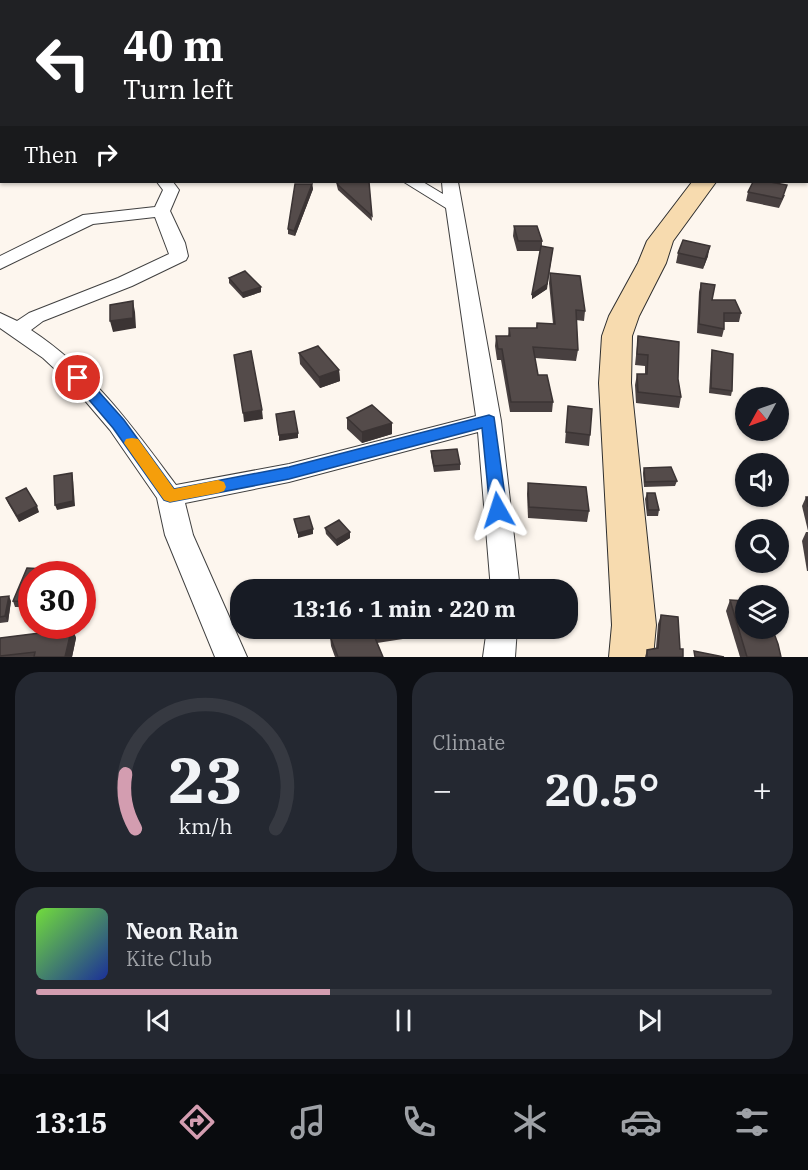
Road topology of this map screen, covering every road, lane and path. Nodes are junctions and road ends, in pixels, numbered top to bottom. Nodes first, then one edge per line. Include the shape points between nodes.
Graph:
1 (166, 183) edge
2 (414, 183) edge
3 (703, 183) edge
4 (451, 192) edge
5 (160, 211) junction
6 (0, 263) edge
7 (9, 325) edge
8 (489, 421) junction
9 (170, 496) junction
10 (505, 579) edge
11 (501, 639) edge
12 (231, 657) edge
13 (499, 657) edge
14 (631, 657) edge

1 - 5 street via 171,190
2 - 4 street via 447,203
3 - 14 main road via 660,241 617,336 615,383 634,625
4 - 8 street
5 - 6 street via 89,219
5 - 7 street via 179,256 125,282
7 - 9 street via 51,353 78,378 118,424
8 - 9 street via 289,473
8 - 10 street
9 - 12 street via 179,535
11 - 13 street

